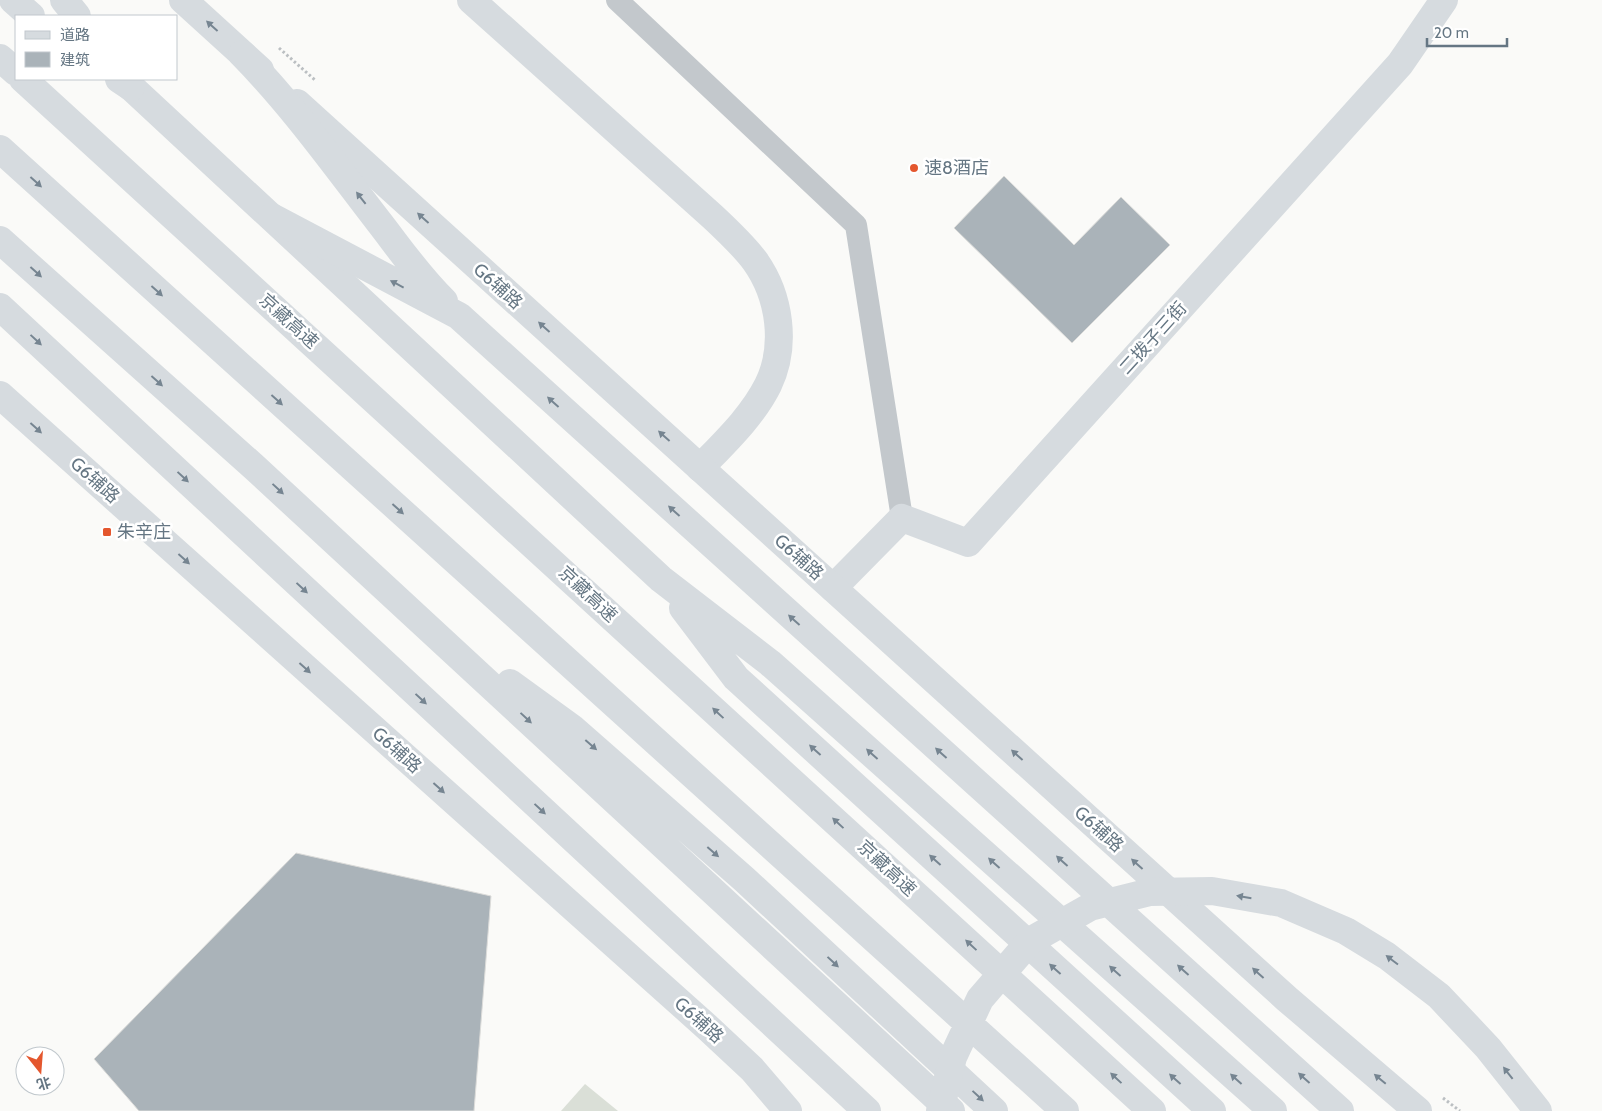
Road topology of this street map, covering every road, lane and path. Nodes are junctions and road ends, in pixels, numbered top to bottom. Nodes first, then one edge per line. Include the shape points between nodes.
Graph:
1 (14, 0) edge
2 (64, 0) edge
3 (76, 0) edge
4 (183, 0) edge
5 (471, 0) edge
6 (616, 0) edge
7 (1444, 0) edge
8 (29, 15) edge
9 (76, 15) edge
10 (84, 15) edge
11 (242, 54) junction
12 (0, 58) edge
13 (15, 71) edge
14 (24, 80) edge
15 (125, 81) edge
16 (0, 149) edge
17 (272, 218) junction
18 (0, 240) edge
19 (0, 307) edge
20 (459, 316) junction
21 (0, 395) edge
22 (700, 468) junction
23 (902, 518) junction
24 (661, 579) junction
25 (833, 588) junction
26 (398, 600) junction
27 (788, 1111) edge
28 (867, 1111) edge
29 (940, 1111) edge
30 (951, 1111) edge
31 (994, 1111) edge
32 (1064, 1111) edge
33 (1152, 1111) edge
34 (1212, 1111) edge
35 (1273, 1111) edge
36 (1340, 1111) edge
37 (1418, 1111) edge
38 (1538, 1111) edge

1 - 8 main road
2 - 9 main road
3 - 10 main road
11 -> 4 main road, G6辅路
5 - 22 main road via 718,222 743,247 764,278 772,296 779,332 775,368 753,409
6 - 23 street via 856,224
7 - 23 main road, 二拨子三街 via 1400,64 968,543
20 -> 11 main road via 419,274 292,108
22 -> 11 main road, G6辅路
12 - 13 main road
33 -> 14 main road, 京藏高速
15 - 17 main road
16 -> 32 main road
20 -> 17 main road
17 - 24 main road
18 -> 26 main road
19 -> 28 main road
36 -> 20 main road
21 -> 27 main road, G6辅路 via 707,1027 752,1069
22 - 25 main road, G6辅路
23 - 25 main road
34 -> 24 main road via 736,678
35 -> 24 main road via 770,663
37 -> 25 main road, G6辅路 via 1288,1000
26 -> 30 main road
26 -> 31 main road via 572,728 744,879
38 -> 29 main road via 1488,1048 1438,996 1387,956 1346,931 1282,903 1212,891 1150,892 1090,907 1030,941 980,999 953,1057

